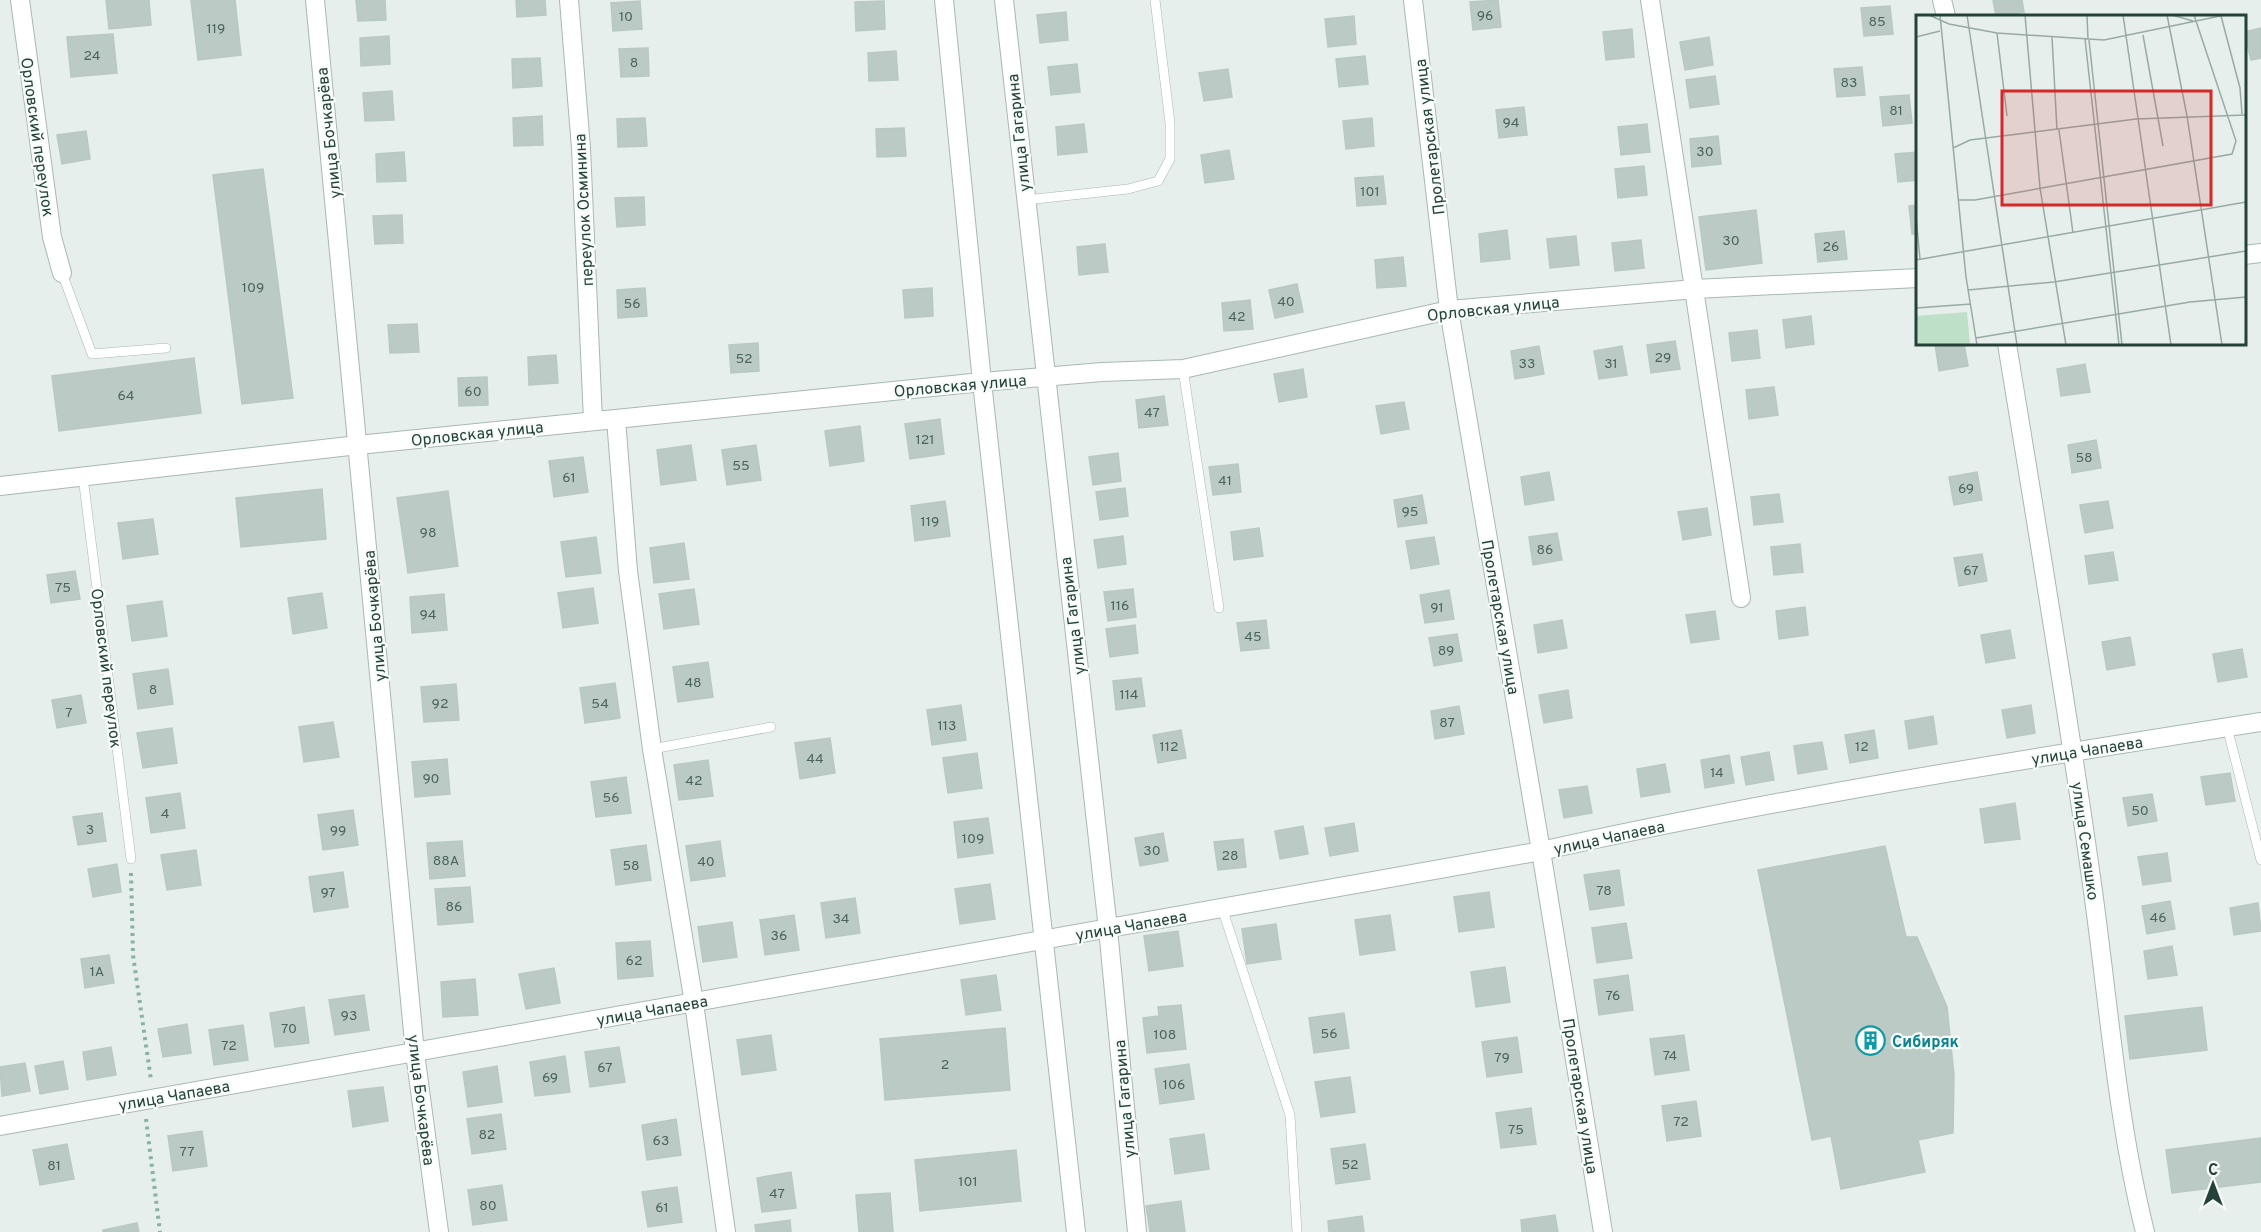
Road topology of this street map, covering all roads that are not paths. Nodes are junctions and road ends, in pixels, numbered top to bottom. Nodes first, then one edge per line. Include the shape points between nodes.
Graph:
1 (20, 0) edge
2 (315, 0) edge
3 (569, 0) edge
4 (944, 0) edge
5 (1004, 0) edge
6 (1155, 0) edge
7 (1413, 0) edge
8 (1650, 0) edge
9 (1942, 0) edge
10 (1946, 15) edge
11 (1025, 200) junction
12 (2261, 253) edge
13 (2246, 255) edge
14 (62, 273) joint
15 (1916, 278) edge
16 (1695, 290) junction
17 (1449, 310) junction
18 (2007, 345) edge
19 (166, 348) dead end
20 (1184, 369) junction
21 (1045, 377) junction
22 (982, 382) junction
23 (616, 418) junction
24 (593, 421) junction
25 (358, 445) junction
26 (83, 477) junction
27 (0, 486) edge
28 (1741, 598) dead end
29 (1219, 608) dead end
30 (2261, 722) edge
31 (771, 727) dead end
32 (2227, 727) junction
33 (652, 749) junction
34 (2073, 752) junction
35 (1541, 851) junction
36 (131, 859) road end
37 (2261, 860) edge
38 (1222, 908) junction
39 (1108, 929) junction
40 (1042, 940) junction
41 (694, 1003) junction
42 (415, 1053) junction
43 (0, 1126) edge
44 (439, 1232) edge
45 (726, 1232) edge
46 (1076, 1232) edge
47 (1137, 1232) edge
48 (1297, 1232) edge
49 (1603, 1232) edge
50 (2145, 1232) edge

1 - 14 street, Орловский переулок via 52,237
2 - 25 street, улица Бочкарёва
3 - 24 street, переулок Осминина via 581,148
4 - 22 street
5 - 11 street, улица Гагарина
6 - 11 lane via 1170,123 1170,159 1158,181 1128,189
7 - 17 street, Пролетарская улица
8 - 16 street
9 - 10 street
11 - 21 street, улица Гагарина
12 - 13 street
14 - 19 lane via 92,354
15 - 16 street, Орловская улица
16 - 17 street, Орловская улица
16 - 28 street
17 - 20 street, Орловская улица
17 - 35 street, Пролетарская улица
18 - 34 street, улица Семашко
20 - 21 street, Орловская улица
20 - 29 lane
21 - 22 street, Орловская улица
21 - 39 street, улица Гагарина
22 - 23 street, Орловская улица
22 - 40 street
23 - 24 street, Орловская улица
23 - 33 street via 628,571
24 - 25 street, Орловская улица
25 - 26 street, Орловская улица
25 - 42 street, улица Бочкарёва
26 - 27 street, Орловская улица
26 - 36 lane, Орловский переулок
30 - 32 street, улица Чапаева
31 - 33 lane
32 - 34 street, улица Чапаева
32 - 37 lane
33 - 41 street
34 - 35 street, улица Чапаева via 1655,826
34 - 50 street, улица Семашко via 2115,1062
35 - 38 street, улица Чапаева
35 - 49 street, Пролетарская улица
38 - 39 street, улица Чапаева
38 - 48 lane via 1290,1115
39 - 40 street, улица Чапаева
39 - 47 street, улица Гагарина
40 - 41 street, улица Чапаева
40 - 46 street
41 - 42 street, улица Чапаева
41 - 45 street
42 - 43 street, улица Чапаева
42 - 44 street, улица Бочкарёва

